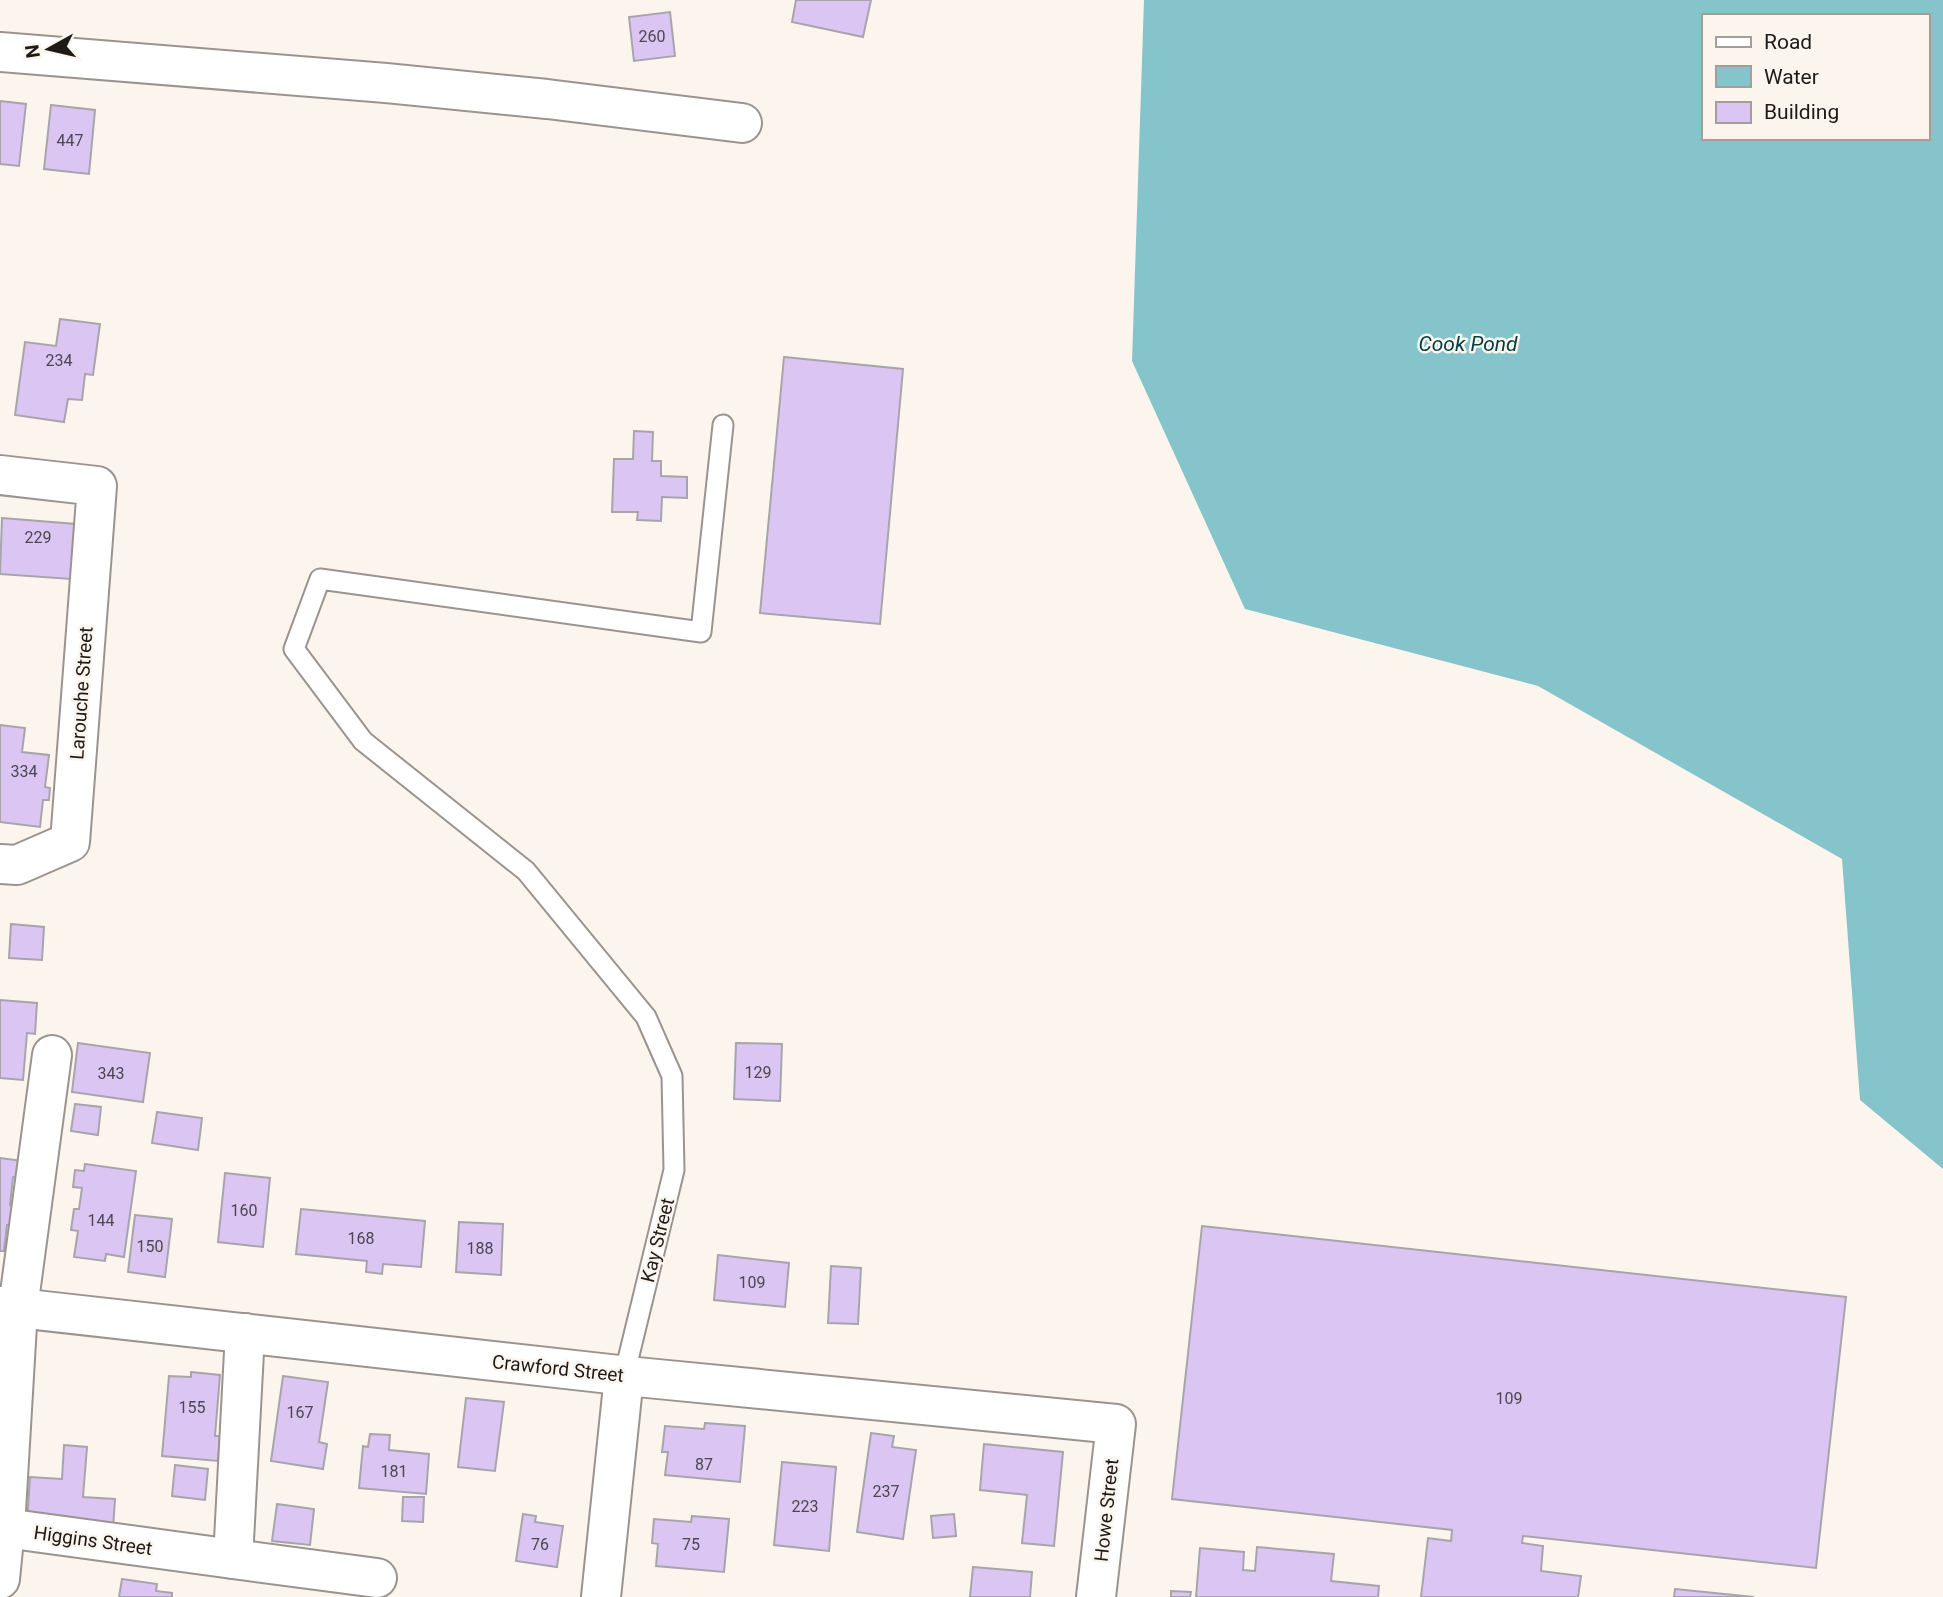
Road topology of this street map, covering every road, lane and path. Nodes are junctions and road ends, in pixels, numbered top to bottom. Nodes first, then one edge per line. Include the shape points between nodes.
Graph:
1 (0, 52) edge
2 (743, 123) dead end
3 (723, 425) dead end
4 (0, 475) edge
5 (9, 864) edge
6 (52, 1055) dead end
7 (9, 1307) edge
8 (245, 1333) junction
9 (624, 1376) junction
10 (1116, 1424) joint
11 (5, 1528) junction
12 (233, 1559) junction
13 (377, 1578) dead end
14 (0, 1579) edge
15 (601, 1597) edge
16 (1096, 1597) edge

1 - 2 street via 453,90
3 - 9 lane, Kay Street via 701,632 320,579 294,649 363,741 526,871 646,1017 672,1076 674,1170
4 - 5 street, Larouche Street via 97,486 71,842
6 - 7 street
7 - 8 street, Crawford Street
7 - 11 street
8 - 9 street, Crawford Street
8 - 12 street
9 - 10 street, Crawford Street
9 - 15 street, Kay Street
10 - 16 street, Howe Street
11 - 12 street, Higgins Street
11 - 14 street
12 - 13 street, Higgins Street

